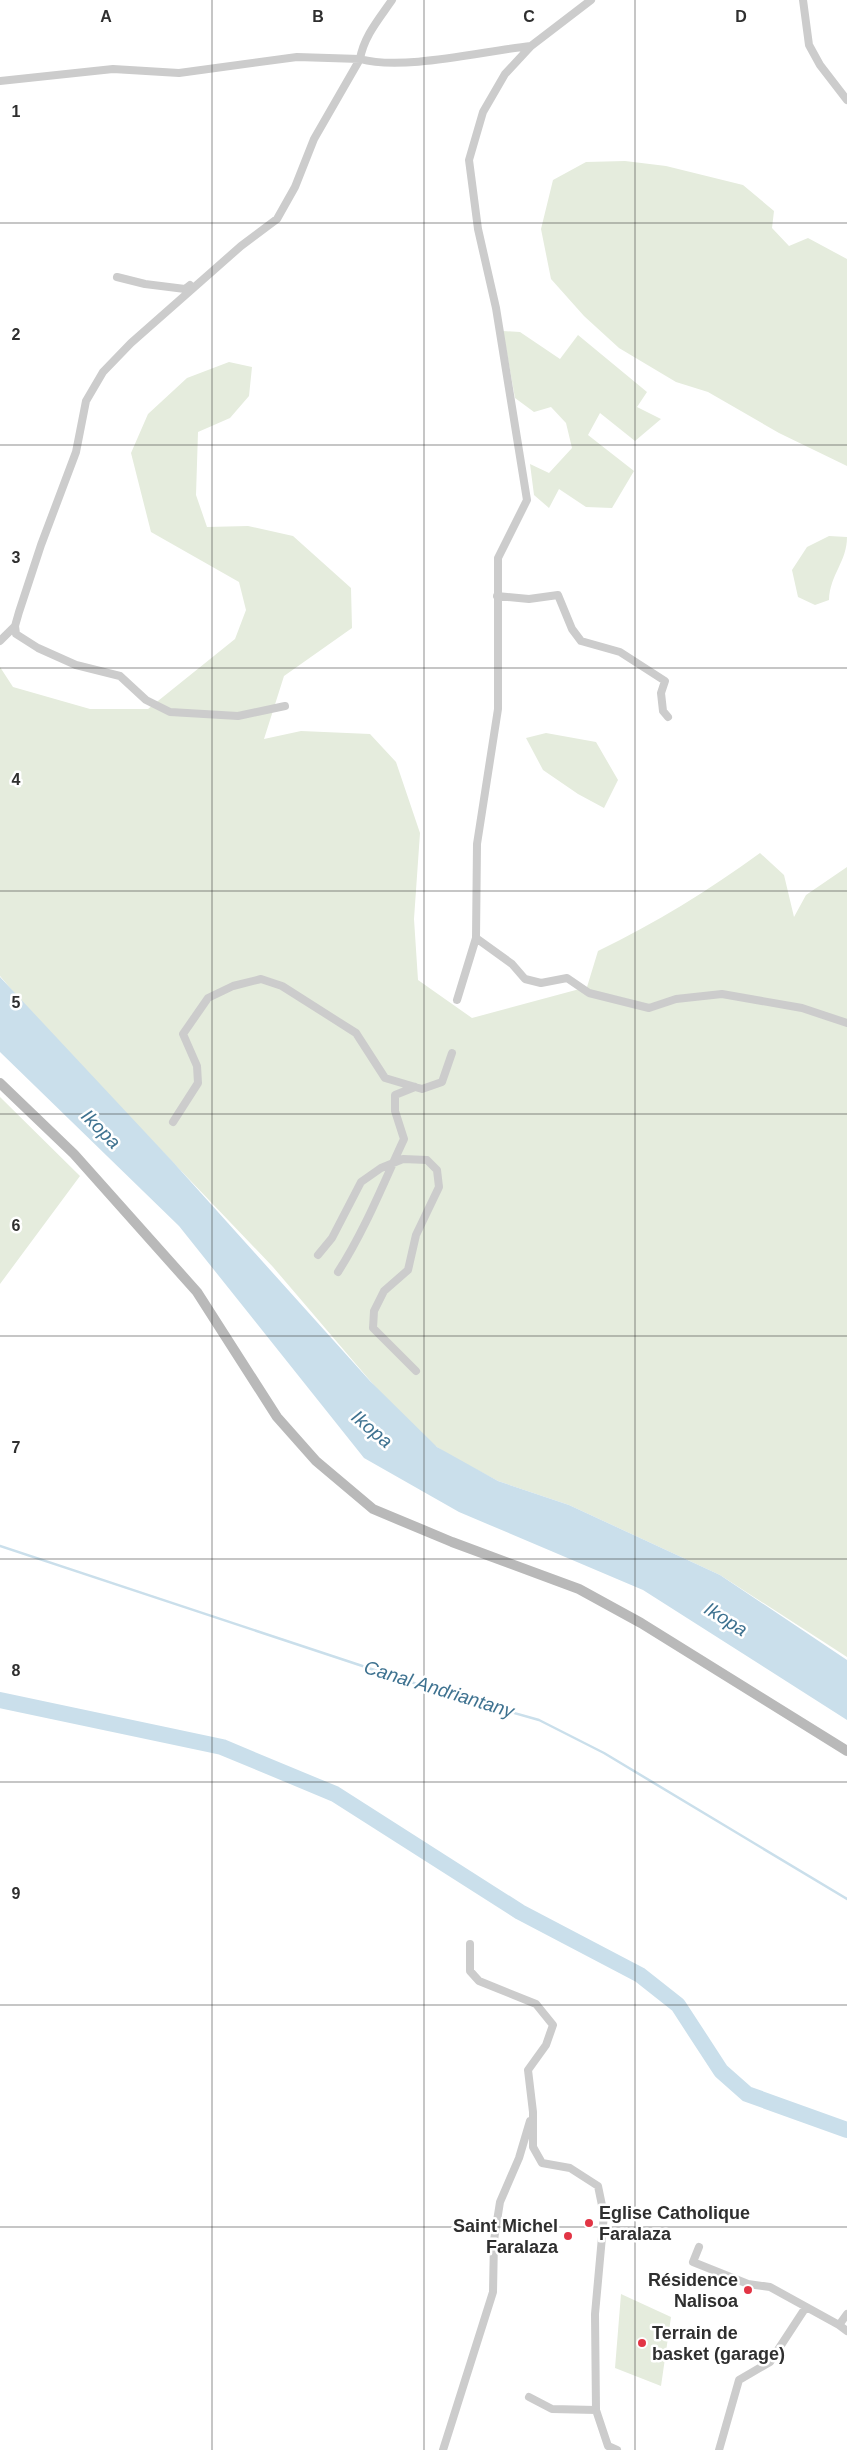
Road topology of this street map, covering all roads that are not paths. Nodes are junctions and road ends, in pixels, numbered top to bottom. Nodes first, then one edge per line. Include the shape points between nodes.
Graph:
1 (392, 0) edge
2 (591, 0) edge
3 (803, 0) edge
4 (531, 46) junction
5 (360, 59) junction
6 (0, 81) edge
7 (847, 100) edge
8 (295, 187) junction
9 (117, 277) dead end
10 (497, 596) junction
11 (15, 626) junction
12 (0, 640) edge
13 (285, 706) dead end
14 (668, 717) dead end
15 (476, 938) junction
16 (457, 1000) dead end
17 (847, 1022) edge
18 (452, 1053) dead end
19 (0, 1083) edge
20 (415, 1087) junction
21 (173, 1122) dead end
22 (393, 1163) junction
23 (318, 1255) dead end
24 (338, 1272) dead end
25 (416, 1371) dead end
26 (847, 1750) edge
27 (470, 1944) dead end
28 (533, 2112) junction
29 (699, 2248) dead end
30 (806, 2306) junction
31 (847, 2314) edge
32 (839, 2325) junction
33 (847, 2331) edge
34 (847, 2335) edge
35 (847, 2340) edge
36 (529, 2396) dead end
37 (596, 2410) junction
38 (443, 2450) edge
39 (617, 2450) edge
40 (719, 2450) edge

1 - 5 street via 369,33
2 - 4 street
3 - 7 street via 809,45
4 - 5 street via 402,62 374,63
4 - 10 street via 506,74 483,112 469,160 478,229 496,308 527,500 498,558
5 - 6 street via 297,57 179,73 113,69
5 - 8 street via 314,139
8 - 9 street via 266,224 185,290
8 - 11 street via 277,219 228,258 102,372 86,401 76,452
10 - 14 street via 529,599 558,595 572,629 581,641 620,652 665,681 661,693
10 - 15 street via 498,709 477,844
11 - 12 street
11 - 13 street via 16,634 38,648 76,665 120,676 146,700 170,712 238,716
15 - 16 street
15 - 17 street via 512,964 525,979 541,982 567,978 589,994 649,1008 676,999 722,994 802,1008
18 - 20 street via 442,1082 422,1089
19 - 26 main road via 74,1154 197,1292 272,1409 316,1461 373,1510 579,1589 641,1623
20 - 21 street via 385,1078 356,1033 282,986 261,979 233,986 208,998 183,1034 197,1066 198,1083
20 - 22 street via 395,1095 395,1111 404,1139
22 - 23 street via 361,1182 332,1238
22 - 24 street via 360,1236
22 - 25 street via 403,1159 427,1160 437,1170 439,1187 416,1235 408,1270 384,1291 374,1311 373,1328
27 - 28 street via 470,1971 479,1981 536,2004 553,2025 546,2045 528,2070
28 - 37 street via 533,2148 542,2163 570,2168 598,2186 604,2215 594,2314
28 - 38 street via 519,2158 500,2202 494,2240 493,2292
29 - 30 street via 693,2262 748,2284 770,2287
30 - 32 street
30 - 40 street via 770,2362 739,2380
31 - 32 street
32 - 33 street
34 - 35 street
36 - 37 street via 552,2410
37 - 39 street via 608,2446

